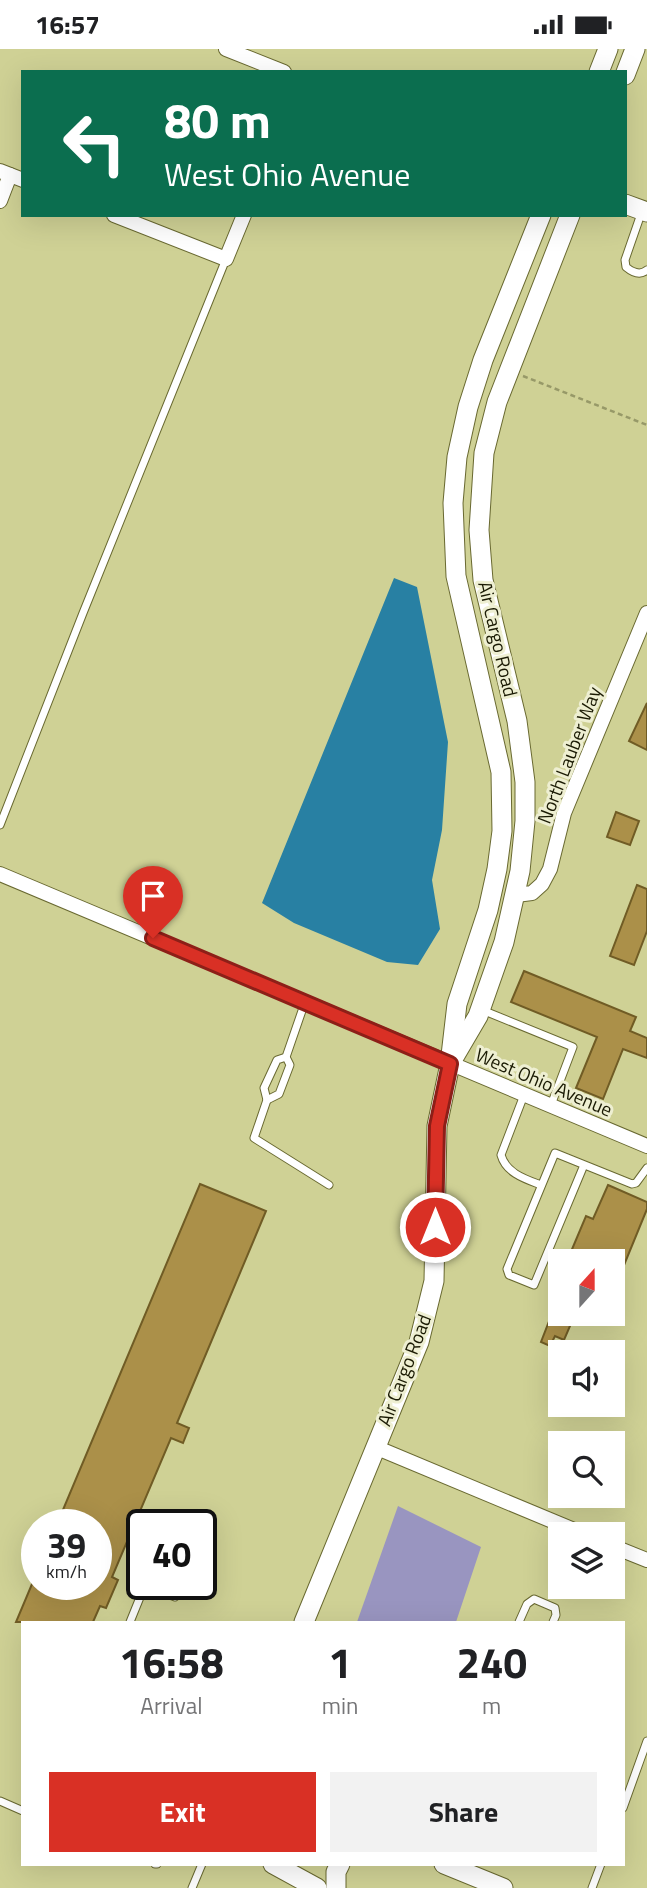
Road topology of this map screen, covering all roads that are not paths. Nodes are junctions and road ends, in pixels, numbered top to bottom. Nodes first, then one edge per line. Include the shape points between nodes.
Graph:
1 (226, 49) edge
2 (608, 49) edge
3 (635, 49) edge
4 (279, 70) edge
5 (600, 70) edge
6 (627, 70) edge
7 (11, 175) edge
8 (0, 201) edge
9 (638, 209) edge
10 (119, 217) edge
11 (243, 217) edge
12 (540, 217) edge
13 (569, 217) edge
14 (226, 258) junction
15 (647, 270) edge
16 (647, 613) edge
17 (642, 640) edge
18 (0, 825) edge
19 (0, 874) edge
20 (516, 895) junction
21 (305, 1002) junction
22 (480, 1009) junction
23 (286, 1057) junction
24 (450, 1064) junction
25 (524, 1094) junction
26 (267, 1100) junction
27 (550, 1105) junction
28 (647, 1146) edge
29 (584, 1164) junction
30 (647, 1168) edge
31 (329, 1185) dead end
32 (541, 1185) junction
33 (375, 1447) junction
34 (555, 1522) edge
35 (625, 1551) edge
36 (647, 1560) edge
37 (139, 1600) edge
38 (130, 1621) edge
39 (304, 1621) edge
40 (519, 1621) edge
41 (553, 1621) edge
42 (647, 1741) edge
43 (0, 1801) edge
44 (625, 1802) edge
45 (21, 1810) edge
46 (201, 1866) edge
47 (277, 1866) edge
48 (339, 1866) edge
49 (449, 1866) edge
50 (600, 1866) edge
51 (192, 1888) edge
52 (317, 1888) edge
53 (336, 1888) edge
54 (503, 1888) edge
55 (592, 1888) edge

1 - 4 street
2 - 5 street
3 - 6 street
7 - 8 street
9 - 15 lane via 626,267 638,273
10 - 14 street
11 - 14 street
12 - 24 street, Air Cargo Road via 483,360 457,457 453,503 456,576 501,772 502,800 497,869 457,1004
13 - 20 street, Air Cargo Road via 509,370 489,430 481,479 483,580 517,720 526,782
14 - 18 lane
16 - 17 street, North Lauber Way
17 - 20 street, North Lauber Way via 564,813 550,869 532,893
19 - 21 street, West Ohio Avenue
20 - 22 street, Air Cargo Road
21 - 23 lane
21 - 24 street, West Ohio Avenue
22 - 24 street, Air Cargo Road
22 - 27 lane via 573,1047
23 - 26 lane via 277,1060 264,1088
23 - 26 lane via 290,1065 279,1094
24 - 25 street, West Ohio Avenue
24 - 33 street, Air Cargo Road via 437,1126 434,1281 419,1342
25 - 27 street, West Ohio Avenue
25 - 32 lane via 500,1155 510,1170
26 - 31 lane via 254,1138
27 - 28 street, West Ohio Avenue
29 - 30 lane via 632,1184
29 - 32 lane via 555,1153
29 - 32 lane via 534,1285 509,1275 507,1269
33 - 34 street
33 - 39 street, Air Cargo Road
35 - 36 street
37 - 38 lane
40 - 41 lane via 534,1599 555,1608
42 - 44 lane
43 - 45 lane
46 - 51 lane
47 - 52 street
48 - 53 street
49 - 54 street
50 - 55 lane

